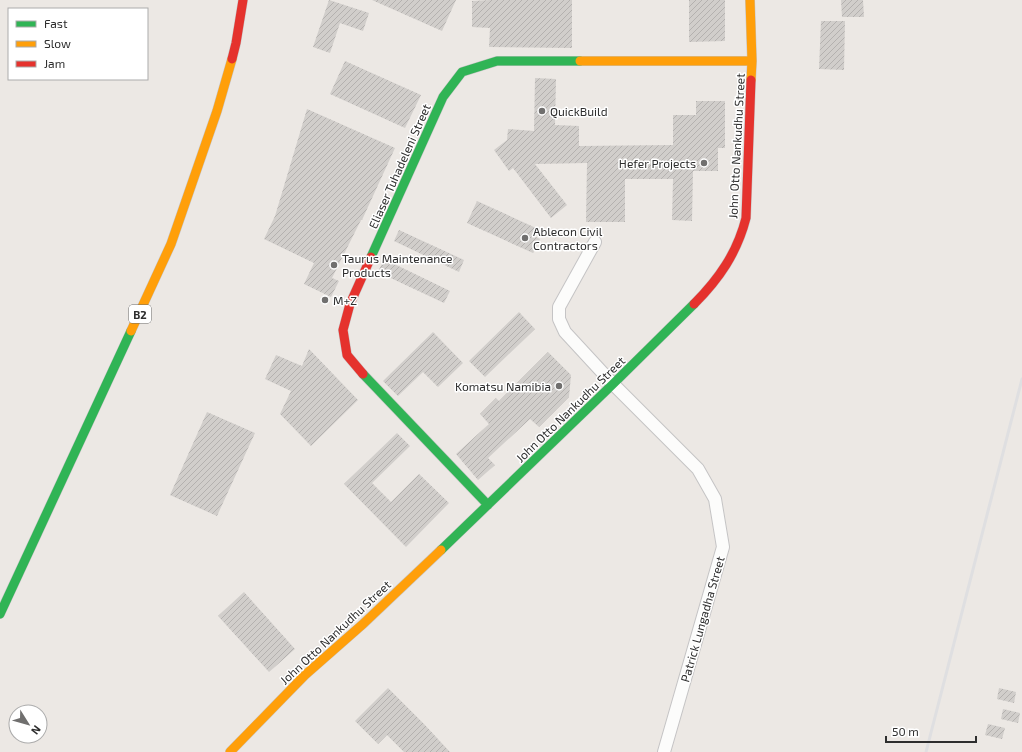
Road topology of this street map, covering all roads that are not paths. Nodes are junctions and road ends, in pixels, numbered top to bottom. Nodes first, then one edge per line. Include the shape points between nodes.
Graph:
1 (243, 0) edge
2 (750, 0) edge
3 (752, 61) junction
4 (595, 242) dead end
5 (613, 384) junction
6 (488, 505) junction
7 (0, 614) edge
8 (230, 752) edge
9 (664, 752) edge

1 - 7 main road, B2 via 236,43 218,111 171,244
2 - 3 main road, John Otto Nankudhu Street
3 - 5 main road, John Otto Nankudhu Street via 746,218 741,237 732,256 709,289
3 - 6 main road, Eliaser Tuhadeleni Street via 497,61 462,72 443,97 350,304 343,330 347,355
4 - 5 street, Patrick Lungadha Street via 559,307 559,318 565,332
5 - 6 main road, John Otto Nankudhu Street
5 - 9 street, Patrick Lungadha Street via 698,469 715,499 723,547
6 - 8 main road, John Otto Nankudhu Street via 363,624 305,675

